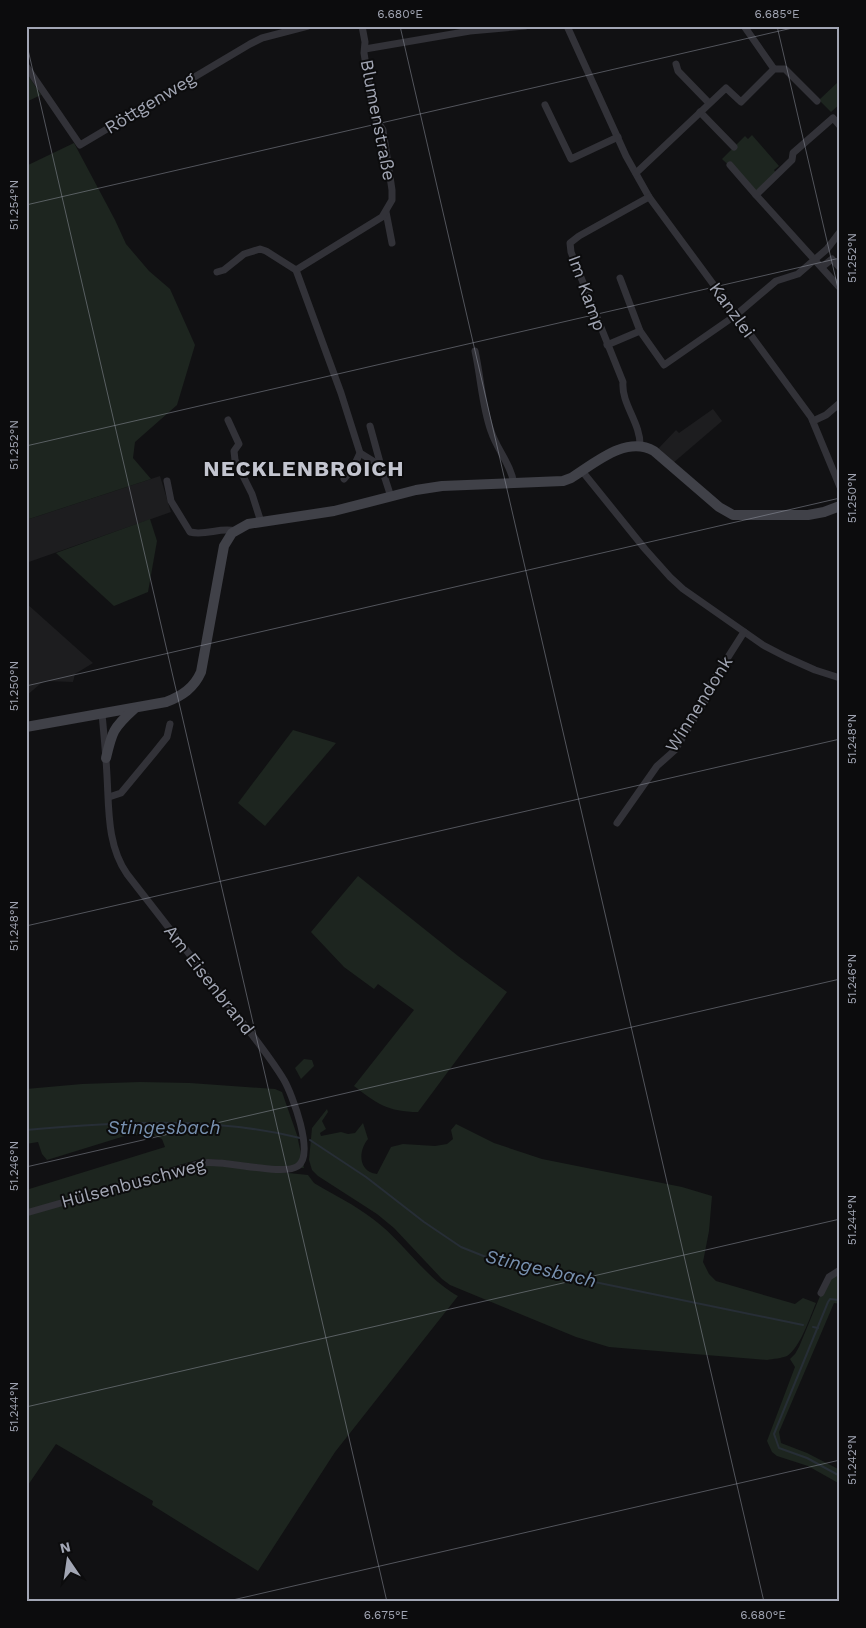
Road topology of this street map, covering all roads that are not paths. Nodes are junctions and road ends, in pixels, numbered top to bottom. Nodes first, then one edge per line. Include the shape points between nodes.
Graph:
1 (308, 26) edge
2 (362, 26) edge
3 (525, 26) edge
4 (567, 26) edge
5 (744, 26) edge
6 (365, 49) junction
7 (676, 64) dead end
8 (26, 66) edge
9 (774, 69) junction
10 (817, 101) dead end
11 (709, 103) junction
12 (545, 105) dead end
13 (700, 112) junction
14 (840, 126) edge
15 (618, 137) junction
16 (734, 147) dead end
17 (730, 165) dead end
18 (636, 173) junction
19 (756, 195) junction
20 (649, 198) junction
21 (386, 212) junction
22 (840, 232) edge
23 (392, 243) dead end
24 (815, 259) junction
25 (822, 267) junction
26 (840, 268) edge
27 (296, 270) junction
28 (217, 272) dead end
29 (620, 278) dead end
30 (840, 288) edge
31 (736, 315) junction
32 (640, 331) junction
33 (607, 345) junction
34 (475, 351) dead end
35 (840, 403) edge
36 (228, 420) dead end
37 (813, 422) junction
38 (370, 426) dead end
39 (640, 446) junction
40 (360, 453) junction
41 (381, 466) junction
42 (582, 472) junction
43 (344, 479) dead end
44 (167, 480) dead end
45 (514, 484) junction
46 (840, 487) edge
47 (391, 497) junction
48 (840, 506) edge
49 (260, 522) junction
50 (236, 531) junction
51 (744, 632) junction
52 (840, 678) edge
53 (135, 708) junction
54 (102, 714) junction
55 (170, 724) dead end
56 (26, 727) edge
57 (106, 758) junction
58 (109, 797) junction
59 (617, 823) dead end
60 (299, 1166) joint
61 (26, 1213) edge
62 (840, 1270) edge
63 (821, 1293) dead end

1 - 8 street, Röttgenweg via 250,44 80,145
2 - 6 street, Blumenstraße
3 - 6 street via 470,31
4 - 15 street, Kanzlei
5 - 9 street
6 - 21 street, Blumenstraße via 374,116 383,130 392,190 392,200
7 - 11 street via 678,71
9 - 10 street via 784,68
9 - 11 street via 741,102 726,88
11 - 13 street
12 - 15 street via 571,159
13 - 16 street
13 - 18 street
14 - 19 street via 833,118 793,153 792,160
15 - 18 street, Kanzlei
17 - 19 street
18 - 20 street, Kanzlei
19 - 24 street
20 - 31 street, Kanzlei
20 - 33 street, Im Kamp via 570,243
21 - 23 street, Blumenstraße
21 - 27 street
22 - 24 street
24 - 25 street
24 - 31 street via 798,274 776,281
25 - 26 street via 832,259
25 - 30 street
27 - 28 street via 260,249 244,254
27 - 40 street
29 - 32 street, Im Kamp
31 - 32 street via 664,365
31 - 37 street, Kanzlei
32 - 33 street, Im Kamp
33 - 39 street, Im Kamp via 623,382 622,390 638,430
34 - 45 street via 487,418 496,445 511,469
35 - 37 street via 826,416
36 - 49 street via 239,444 234,451 235,460 252,494
37 - 46 street, Kanzlei
38 - 41 street
39 - 42 main road via 618,450
39 - 48 main road via 654,451 732,515 808,515
40 - 41 street
40 - 43 street
41 - 47 street
42 - 45 main road via 563,481
42 - 51 street via 670,577
44 - 50 street via 173,506 190,532
45 - 47 main road via 442,486
47 - 49 main road via 343,509
49 - 50 main road
50 - 53 main road via 223,550 199,678 176,698
51 - 52 street via 786,657
51 - 59 street, Winnendonk via 675,750 657,766
53 - 54 main road
53 - 57 main road via 113,731
54 - 56 main road
54 - 57 street, Am Eisenbrand
55 - 58 street via 167,738 121,793
57 - 58 street, Am Eisenbrand
58 - 60 street, Am Eisenbrand via 112,840 123,868 250,1032 286,1084 302,1129 303,1159
60 - 61 street, Hülsenbuschweg via 281,1170 220,1162 201,1163
62 - 63 street via 829,1277

